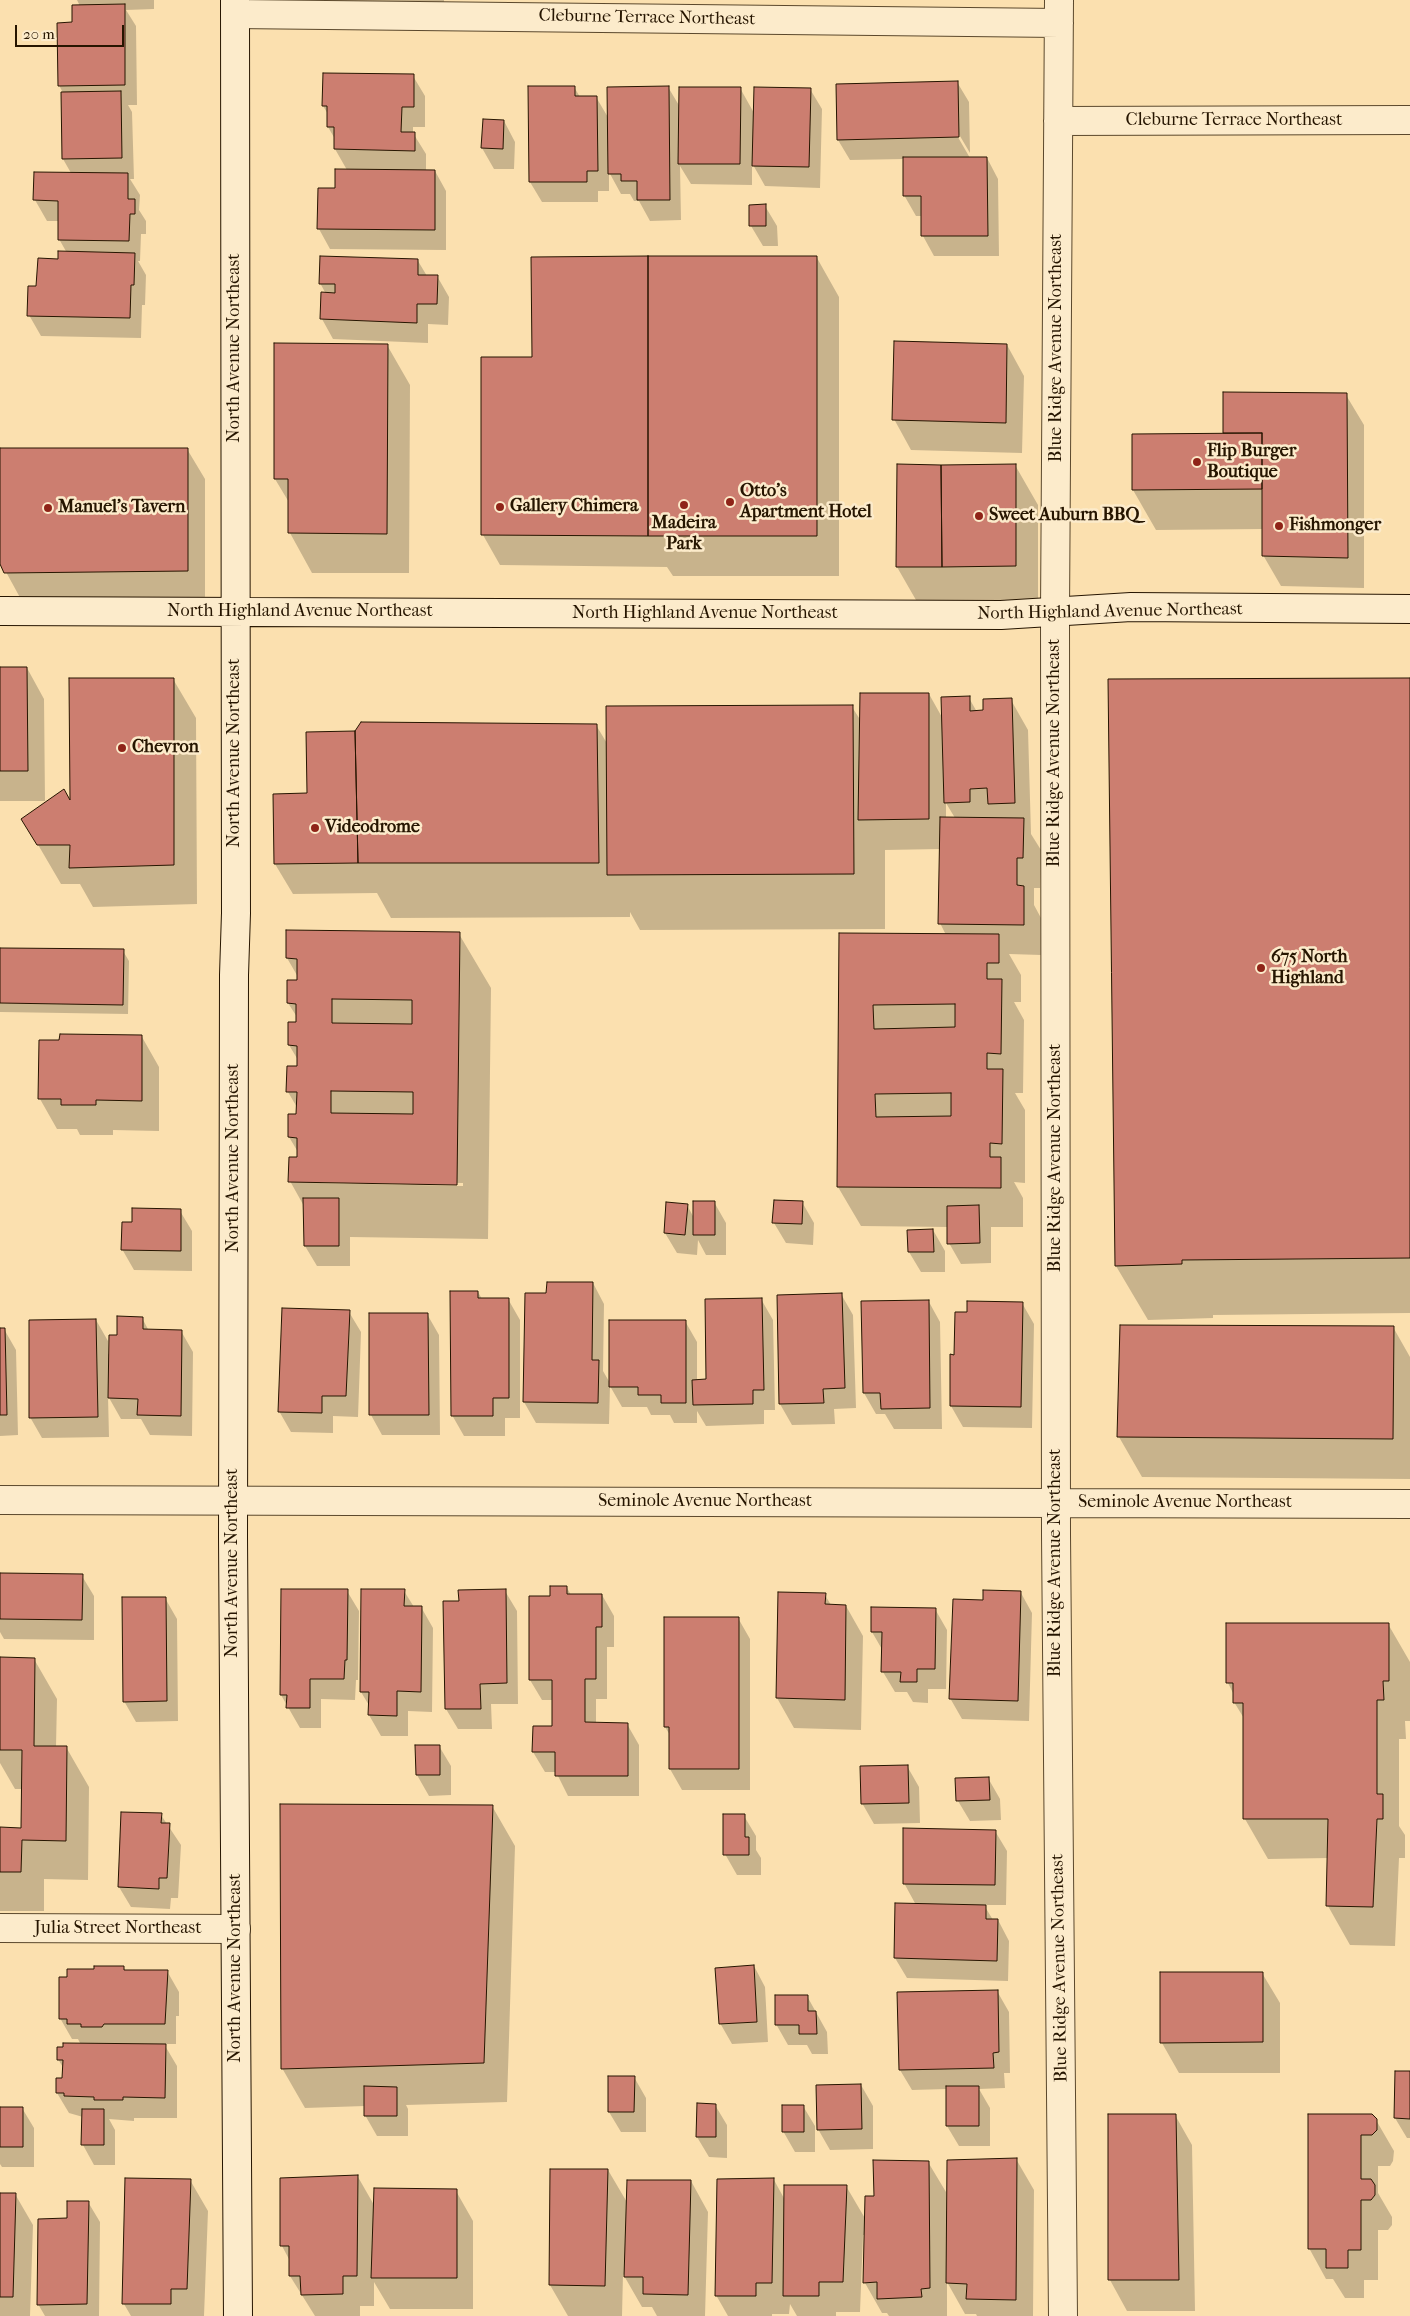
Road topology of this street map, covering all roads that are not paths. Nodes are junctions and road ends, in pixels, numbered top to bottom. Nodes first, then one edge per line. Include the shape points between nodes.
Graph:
1 (235, 7) edge
2 (1059, 11) edge
3 (1410, 120) edge
4 (1058, 121) junction
5 (1410, 609) edge
6 (0, 611) edge
7 (234, 612) junction
8 (1054, 612) junction
9 (0, 1500) edge
10 (233, 1500) junction
11 (1056, 1503) junction
12 (1410, 1504) edge
13 (0, 1928) edge
14 (236, 1929) junction
15 (238, 2316) edge
16 (1063, 2316) edge

1 - 2 street, Cleburne Terrace Northeast
1 - 7 street, North Avenue Northeast
2 - 4 street, Blue Ridge Avenue Northeast
3 - 4 street, Cleburne Terrace Northeast
4 - 8 street, Blue Ridge Avenue Northeast
5 - 8 street, North Highland Avenue Northeast via 1131,607
6 - 7 street, North Highland Avenue Northeast
7 - 8 street, North Highland Avenue Northeast via 992,615
7 - 10 street, North Avenue Northeast
8 - 11 street, Blue Ridge Avenue Northeast
9 - 10 street, Seminole Avenue Northeast
10 - 11 street, Seminole Avenue Northeast
10 - 14 street, North Avenue Northeast
11 - 12 street, Seminole Avenue Northeast
11 - 16 street, Blue Ridge Avenue Northeast
13 - 14 street, Julia Street Northeast
14 - 15 street, North Avenue Northeast

